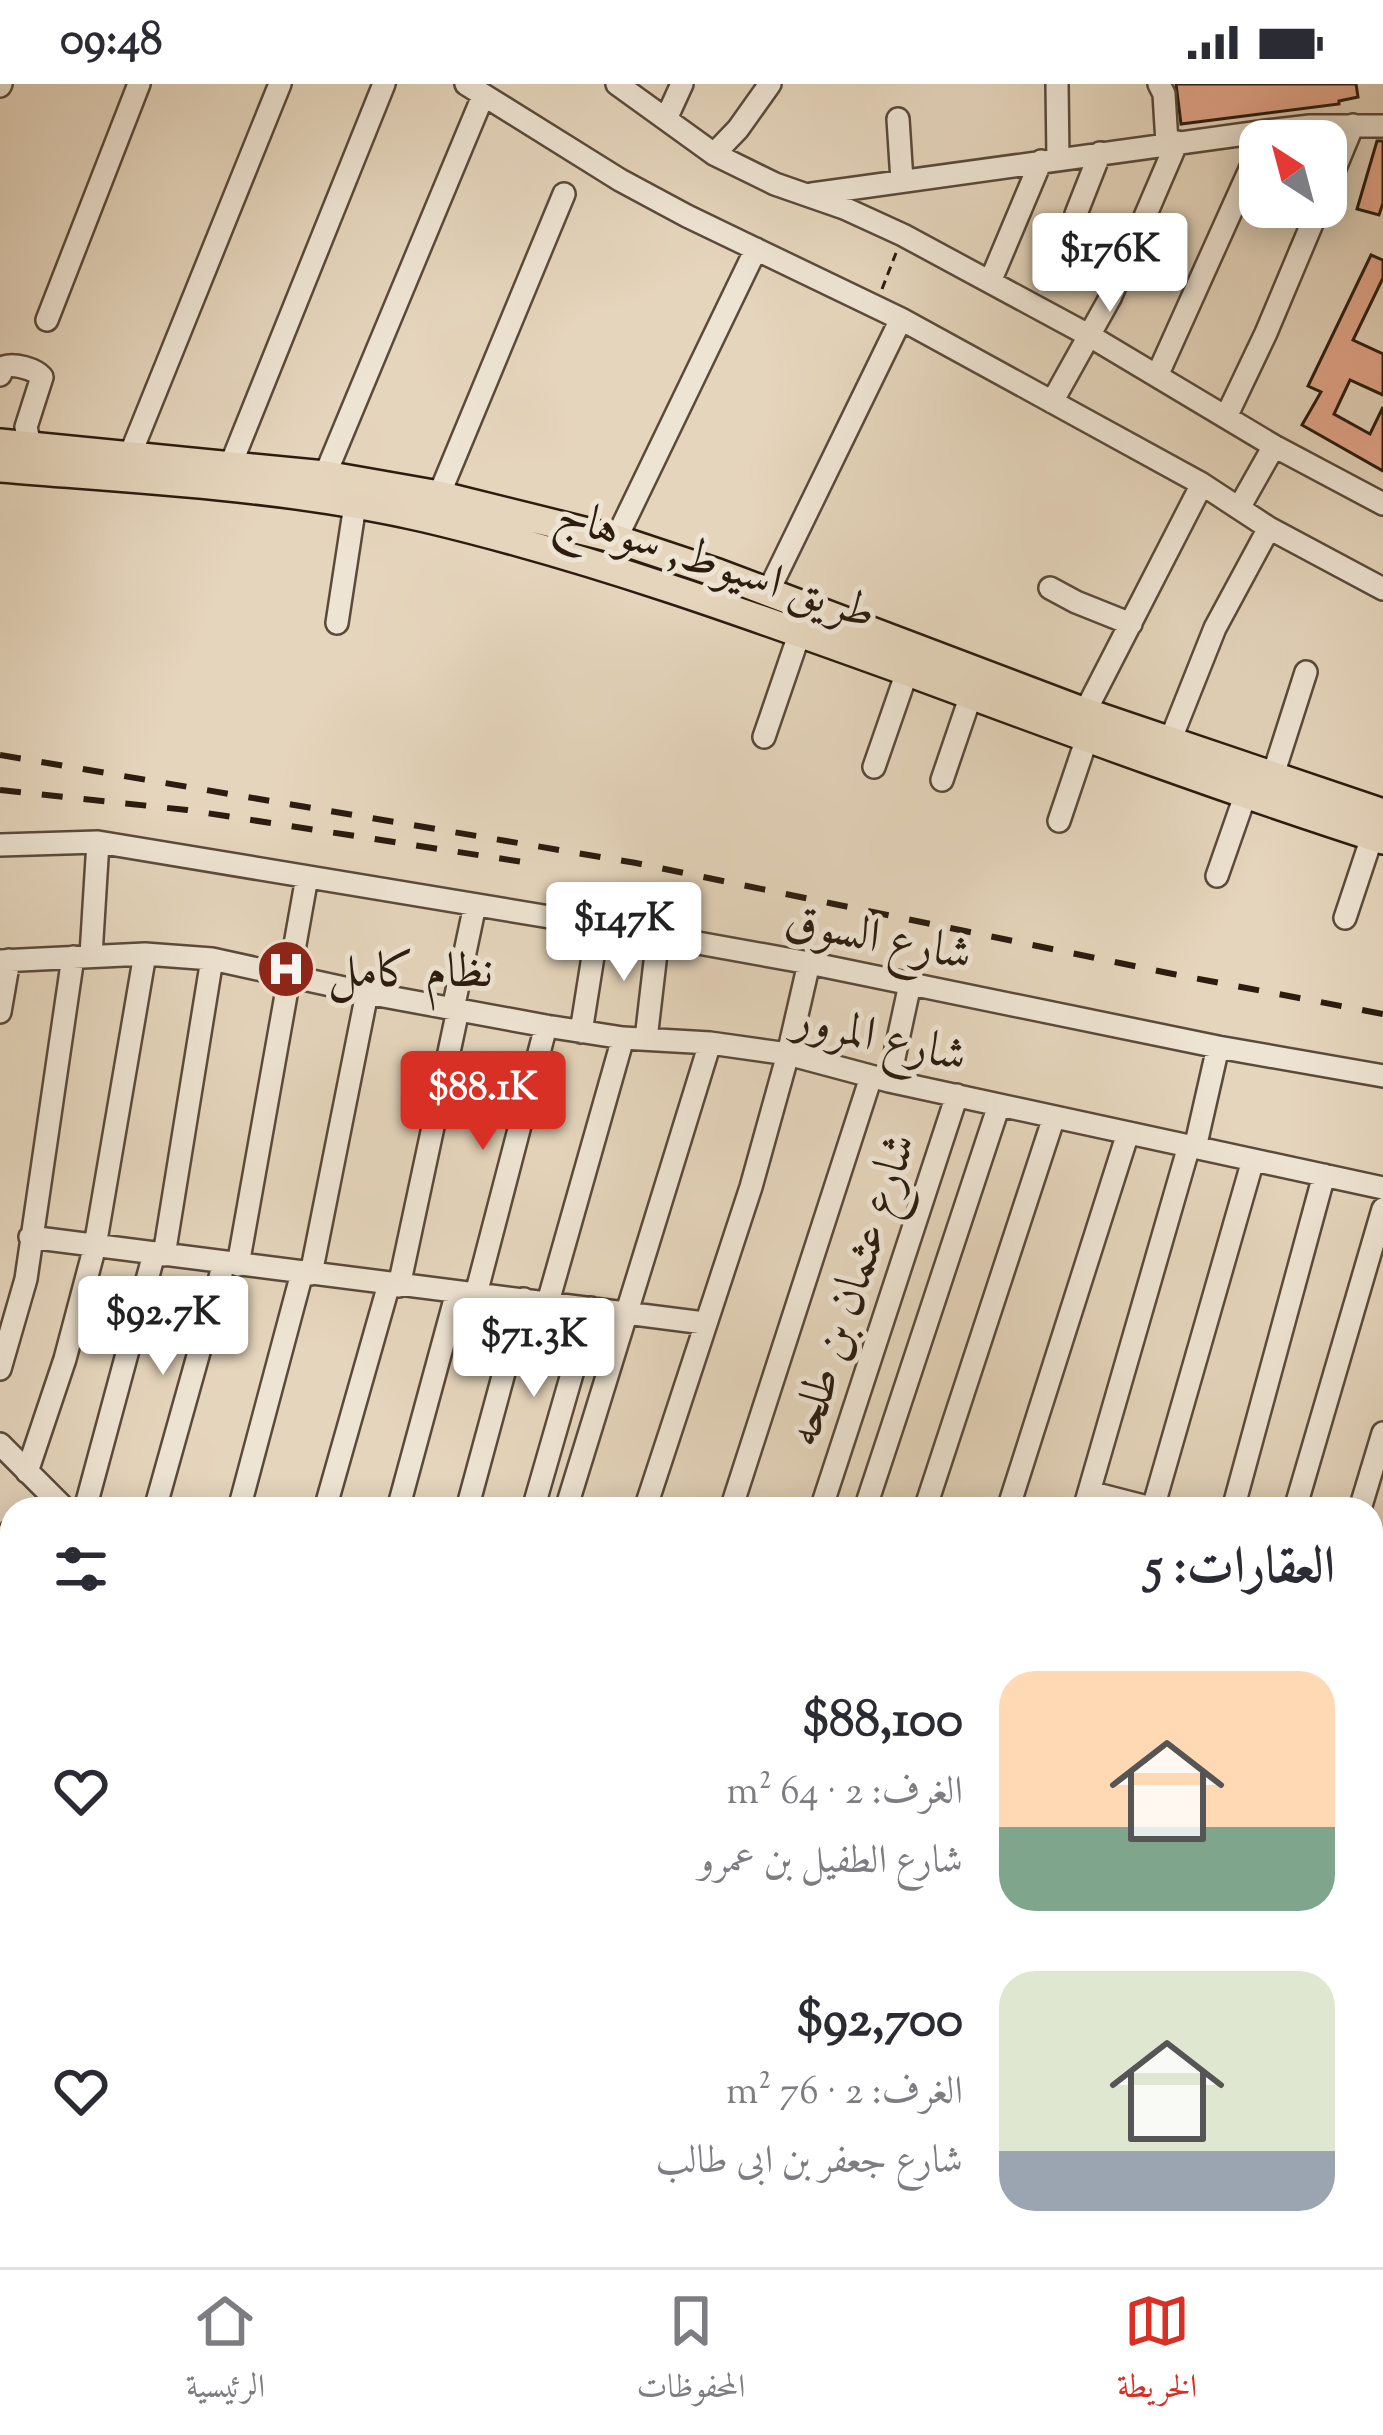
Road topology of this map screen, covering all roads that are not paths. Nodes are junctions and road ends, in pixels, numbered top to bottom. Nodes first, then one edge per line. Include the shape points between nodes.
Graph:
1 (139, 84) edge
2 (280, 84) edge
3 (384, 84) edge
4 (617, 84) edge
5 (682, 84) edge
6 (770, 84) edge
7 (1057, 84) edge
8 (1160, 84) edge
9 (488, 92) edge
10 (666, 119) junction
11 (898, 119) dead end
12 (1353, 125) junction
13 (1347, 126) edge
14 (1383, 126) edge
15 (1347, 139) edge
16 (1239, 141) edge
17 (1172, 142) junction
18 (1100, 153) junction
19 (714, 154) junction
20 (1049, 160) junction
21 (902, 181) junction
22 (1239, 193) edge
23 (564, 194) dead end
24 (806, 195) junction
25 (1076, 214) dead end
26 (1310, 228) edge
27 (757, 249) junction
28 (990, 282) junction
29 (901, 319) junction
30 (47, 320) dead end
31 (1090, 336) junction
32 (0, 376) edge
33 (1156, 376) junction
34 (1052, 402) junction
35 (1226, 417) junction
36 (0, 443) edge
37 (1274, 446) junction
38 (130, 455) junction
39 (19, 462) edge
40 (231, 464) junction
41 (325, 475) junction
42 (1202, 484) junction
43 (439, 495) junction
44 (1383, 504) edge
45 (356, 505) junction
46 (1239, 508) junction
47 (514, 528) junction
48 (1268, 528) junction
49 (616, 539) junction
50 (580, 544) junction
51 (1051, 588) dead end
52 (1383, 589) edge
53 (768, 592) junction
54 (337, 623) dead end
55 (1131, 623) junction
56 (800, 632) junction
57 (907, 672) junction
58 (1306, 672) dead end
59 (971, 695) junction
60 (1086, 725) junction
61 (764, 737) dead end
62 (1171, 741) junction
63 (874, 767) dead end
64 (1273, 776) junction
65 (942, 780) dead end
66 (1246, 793) junction
67 (1059, 821) dead end
68 (1380, 830) edge
69 (98, 842) junction
70 (0, 845) edge
71 (1217, 876) dead end
72 (307, 877) junction
73 (475, 905) junction
74 (1345, 918) dead end
75 (598, 925) junction
76 (658, 936) junction
77 (145, 954) junction
78 (82, 956) junction
79 (212, 959) junction
80 (5, 961) edge
81 (809, 963) junction
82 (289, 975) junction
83 (910, 983) junction
84 (367, 994) junction
85 (455, 1010) junction
86 (0, 1012) edge
87 (546, 1026) junction
88 (581, 1032) junction
89 (634, 1038) junction
90 (710, 1043) junction
91 (1217, 1047) junction
92 (788, 1054) junction
93 (1383, 1076) edge
94 (880, 1079) junction
95 (956, 1095) junction
96 (999, 1105) junction
97 (1054, 1117) junction
98 (1128, 1133) junction
99 (1192, 1147) junction
100 (1253, 1160) junction
101 (1324, 1175) junction
102 (1383, 1188) edge
103 (1383, 1209) edge
104 (31, 1238) junction
105 (95, 1246) junction
106 (159, 1255) junction
107 (231, 1264) junction
108 (307, 1273) junction
109 (394, 1285) junction
110 (466, 1293) junction
111 (524, 1299) junction
112 (548, 1302) junction
113 (591, 1308) junction
114 (626, 1313) junction
115 (704, 1323) junction
116 (0, 1369) edge
117 (1383, 1433) edge
118 (0, 1444) edge
119 (27, 1472) junction
120 (47, 1492) junction
121 (42, 1497) edge
122 (52, 1497) edge
123 (88, 1497) edge
124 (159, 1497) edge
125 (242, 1497) edge
126 (329, 1497) edge
127 (402, 1497) edge
128 (470, 1497) edge
129 (536, 1497) edge
130 (570, 1497) edge
131 (649, 1497) edge
132 (735, 1497) edge
133 (825, 1497) edge
134 (869, 1497) edge
135 (930, 1497) edge
136 (1012, 1497) edge
137 (1087, 1497) edge
138 (1157, 1497) edge
139 (1236, 1497) edge
140 (1299, 1497) edge
141 (1364, 1497) edge

1 - 30 street
2 - 38 street
3 - 40 street
4 - 10 street
5 - 10 street
6 - 19 street
7 - 20 street
8 - 17 street
9 - 27 street via 620,180
9 - 41 street
10 - 19 street
11 - 21 street
12 - 13 street
12 - 14 street
12 - 15 street
16 - 17 street
17 - 18 street
17 - 31 street
18 - 20 street
18 - 25 street
19 - 24 street
20 - 21 street
20 - 28 street
21 - 24 street
22 - 33 street
23 - 43 street
24 - 28 street
26 - 35 street
27 - 29 street
27 - 49 street
28 - 31 street
29 - 34 street
29 - 53 street
31 - 33 street
31 - 34 street
32 - 39 street via 12,365 40,374
33 - 35 street
34 - 42 street
35 - 37 street
36 - 39 main road, طريق اسيوط, سوهاج
37 - 44 street
37 - 46 street
38 - 39 main road, طريق اسيوط, سوهاج
38 - 40 main road, طريق اسيوط, سوهاج
39 - 45 main road, طريق اسيوط, سوهاج
40 - 41 main road, طريق اسيوط, سوهاج
41 - 43 main road, طريق اسيوط, سوهاج
42 - 46 street
42 - 55 street
43 - 47 main road, طريق اسيوط, سوهاج
45 - 47 main road, طريق اسيوط, سوهاج
45 - 54 street
46 - 48 street
47 - 50 main road, طريق اسيوط, سوهاج
48 - 52 street
48 - 62 street via 1215,628
49 - 50 main road, طريق اسيوط, سوهاج
49 - 53 main road, طريق اسيوط, سوهاج
50 - 56 main road, طريق اسيوط, سوهاج
51 - 55 street
53 - 60 main road, طريق اسيوط, سوهاج
55 - 60 street
56 - 57 main road, طريق اسيوط, سوهاج
56 - 61 street
57 - 59 main road, طريق اسيوط, سوهاج
57 - 63 street
58 - 64 street
59 - 60 main road, طريق اسيوط, سوهاج
59 - 65 street
60 - 62 main road, طريق اسيوط, سوهاج
60 - 66 main road, طريق اسيوط, سوهاج
60 - 67 street
62 - 64 main road, طريق اسيوط, سوهاج
64 - 68 main road, طريق اسيوط, سوهاج
66 - 68 main road, طريق اسيوط, سوهاج
66 - 71 street
68 - 74 street
69 - 70 street, شارع السوق
69 - 72 street, شارع السوق
69 - 78 street
72 - 73 street, شارع السوق
72 - 82 street
73 - 75 street, شارع السوق
73 - 85 street
75 - 76 street, شارع السوق
75 - 88 street
76 - 81 street, شارع السوق
76 - 89 street
77 - 78 street, شارع المرور
77 - 79 street, شارع المرور
77 - 105 street
78 - 80 street, شارع المرور
78 - 104 street
79 - 82 street, شارع المرور
79 - 106 street
80 - 86 street
81 - 83 street, شارع السوق
81 - 92 street
82 - 84 street, شارع المرور
82 - 107 street
83 - 91 street, شارع السوق
83 - 94 street
84 - 85 street, شارع المرور
84 - 108 street
85 - 87 street, شارع المرور
85 - 109 street
87 - 88 street, شارع المرور
87 - 110 street
88 - 89 street, شارع المرور
89 - 90 street, شارع المرور
89 - 112 street
90 - 92 street, شارع المرور
90 - 114 street
91 - 93 street, شارع السوق
91 - 99 street
92 - 94 street, شارع المرور
92 - 115 street
94 - 95 street, شارع المرور
94 - 132 street
95 - 96 street, شارع المرور
95 - 133 street, شارع عثمان بن طلحه
96 - 97 street, شارع المرور
96 - 134 street
97 - 98 street, شارع المرور
97 - 135 street
98 - 99 street, شارع المرور
98 - 136 street
99 - 100 street, شارع المرور
99 - 137 street
100 - 101 street, شارع المرور
100 - 138 street
101 - 102 street, شارع المرور
101 - 139 street
103 - 140 street
104 - 105 street
104 - 116 street
105 - 106 street
105 - 119 street
106 - 107 street
106 - 123 street
107 - 108 street
107 - 124 street
108 - 109 street
108 - 125 street
109 - 110 street
109 - 126 street
110 - 111 street
110 - 127 street
111 - 112 street
111 - 128 street
112 - 113 street
113 - 114 street
113 - 129 street
114 - 115 street
114 - 130 street
115 - 131 street
117 - 141 street
118 - 119 street
119 - 120 street
120 - 121 street
120 - 122 street

